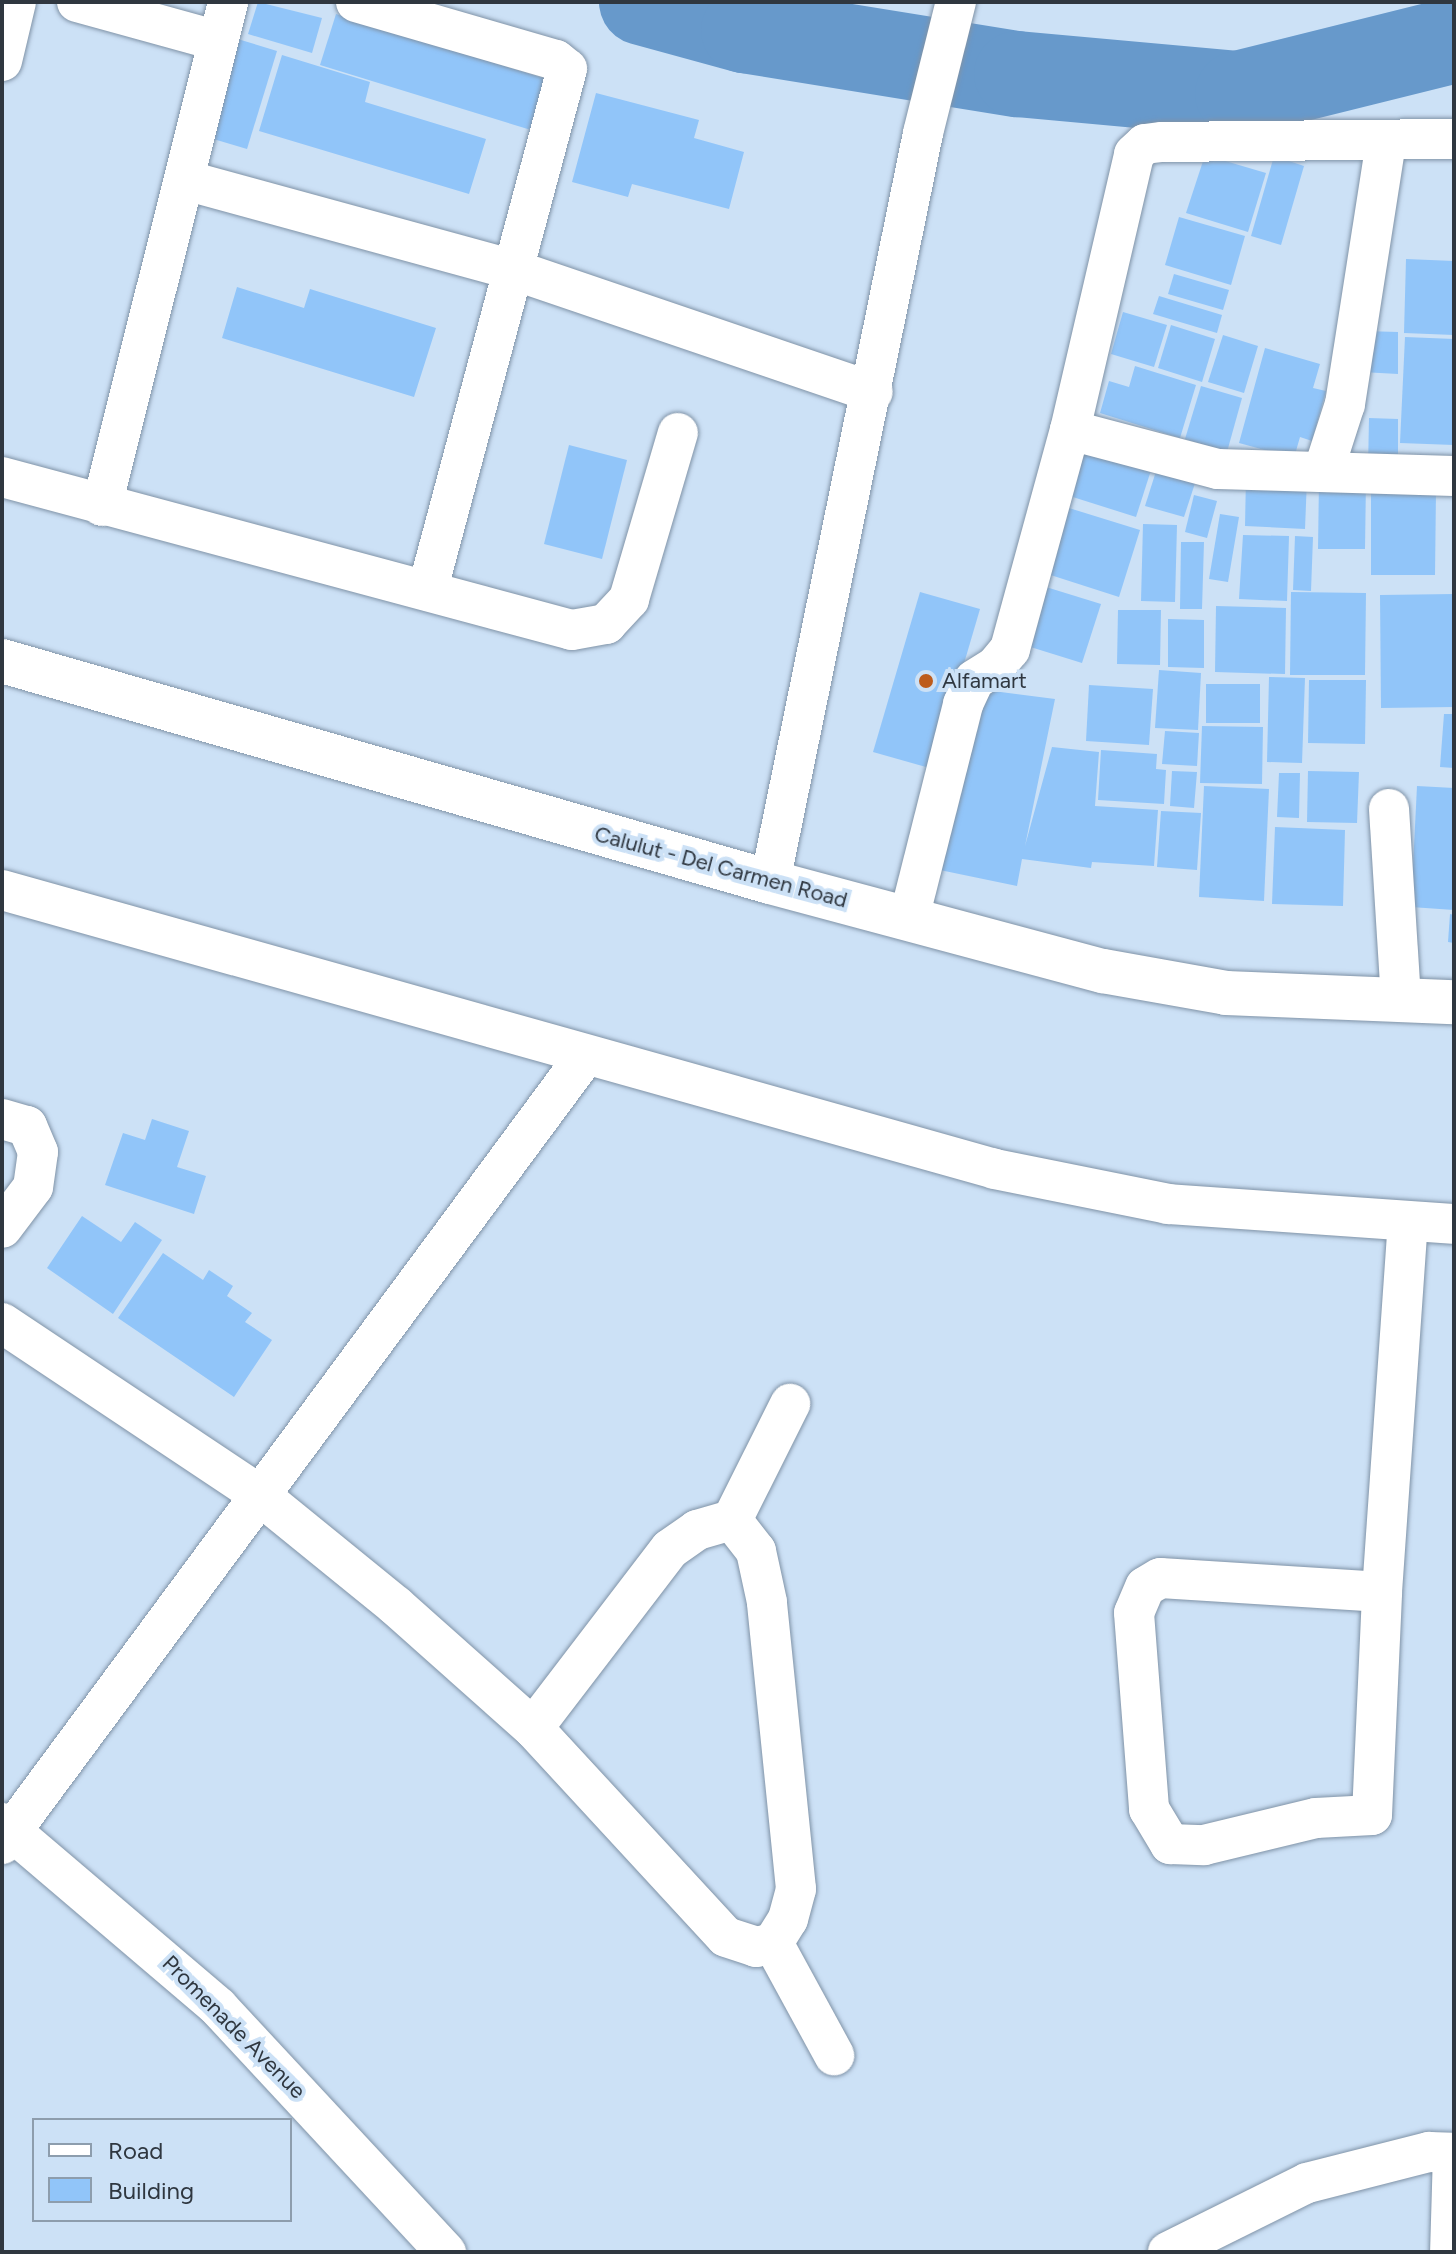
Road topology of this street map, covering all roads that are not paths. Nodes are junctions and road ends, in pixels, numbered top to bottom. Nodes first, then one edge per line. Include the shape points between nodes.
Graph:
1 (16, 2) edge
2 (77, 2) edge
3 (228, 2) edge
4 (356, 2) edge
5 (956, 2) edge
6 (215, 40) junction
7 (2, 61) edge
8 (1454, 139) edge
9 (1386, 143) junction
10 (185, 180) junction
11 (511, 269) junction
12 (873, 392) junction
13 (1070, 430) junction
14 (678, 433) dead end
15 (1323, 472) junction
16 (1454, 476) edge
17 (2, 477) edge
18 (102, 506) junction
19 (428, 588) junction
20 (2, 661) edge
21 (1389, 809) dead end
22 (770, 882) junction
23 (2, 890) edge
24 (909, 918) junction
25 (1401, 1001) junction
26 (1454, 1002) edge
27 (585, 1056) junction
28 (2, 1119) edge
29 (1408, 1224) junction
30 (1454, 1224) edge
31 (2, 1228) edge
32 (2, 1323) edge
33 (790, 1404) dead end
34 (257, 1493) junction
35 (732, 1520) junction
36 (1382, 1592) junction
37 (533, 1728) junction
38 (5, 1833) edge
39 (773, 1943) junction
40 (834, 2055) dead end
41 (1231, 2240) edge
42 (446, 2252) edge
43 (1168, 2252) edge
44 (1450, 2252) edge

1 - 7 street
2 - 6 street
3 - 6 street
4 - 11 street via 556,60 567,69
5 - 12 street via 923,133
6 - 10 street
8 - 9 street
9 - 13 street via 1145,144 1134,154
9 - 15 street via 1345,404
10 - 11 street
10 - 18 street
11 - 12 street
11 - 19 street
12 - 22 street
13 - 15 street via 1218,469
13 - 24 street via 1010,649 974,680 963,704
14 - 19 street via 629,599 606,624 572,630
15 - 16 street
17 - 18 street
18 - 19 street
20 - 22 main road, Calulut - Del Carmen Road
21 - 25 street
22 - 24 main road, Calulut - Del Carmen Road
23 - 27 street
24 - 25 main road, Calulut - Del Carmen Road via 1103,971 1226,993
25 - 26 main road, Calulut - Del Carmen Road
27 - 29 street via 1010,1172 1168,1204
27 - 34 street
28 - 31 street via 27,1126 38,1152 33,1187
29 - 30 street
29 - 36 street
32 - 34 street
33 - 35 street
34 - 37 street via 396,1606
34 - 38 street
35 - 37 street via 697,1530 670,1549
35 - 39 street via 756,1551 767,1602 794,1874 788,1919
36 - 36 street via 1372,1815 1316,1818 1204,1845 1170,1844 1149,1809 1134,1613 1145,1587 1160,1578
37 - 39 street via 726,1937 756,1947
38 - 42 street, Promenade Avenue via 218,2007
39 - 40 street
41 - 43 street
41 - 44 street via 1307,2183 1429,2152 1453,2153

